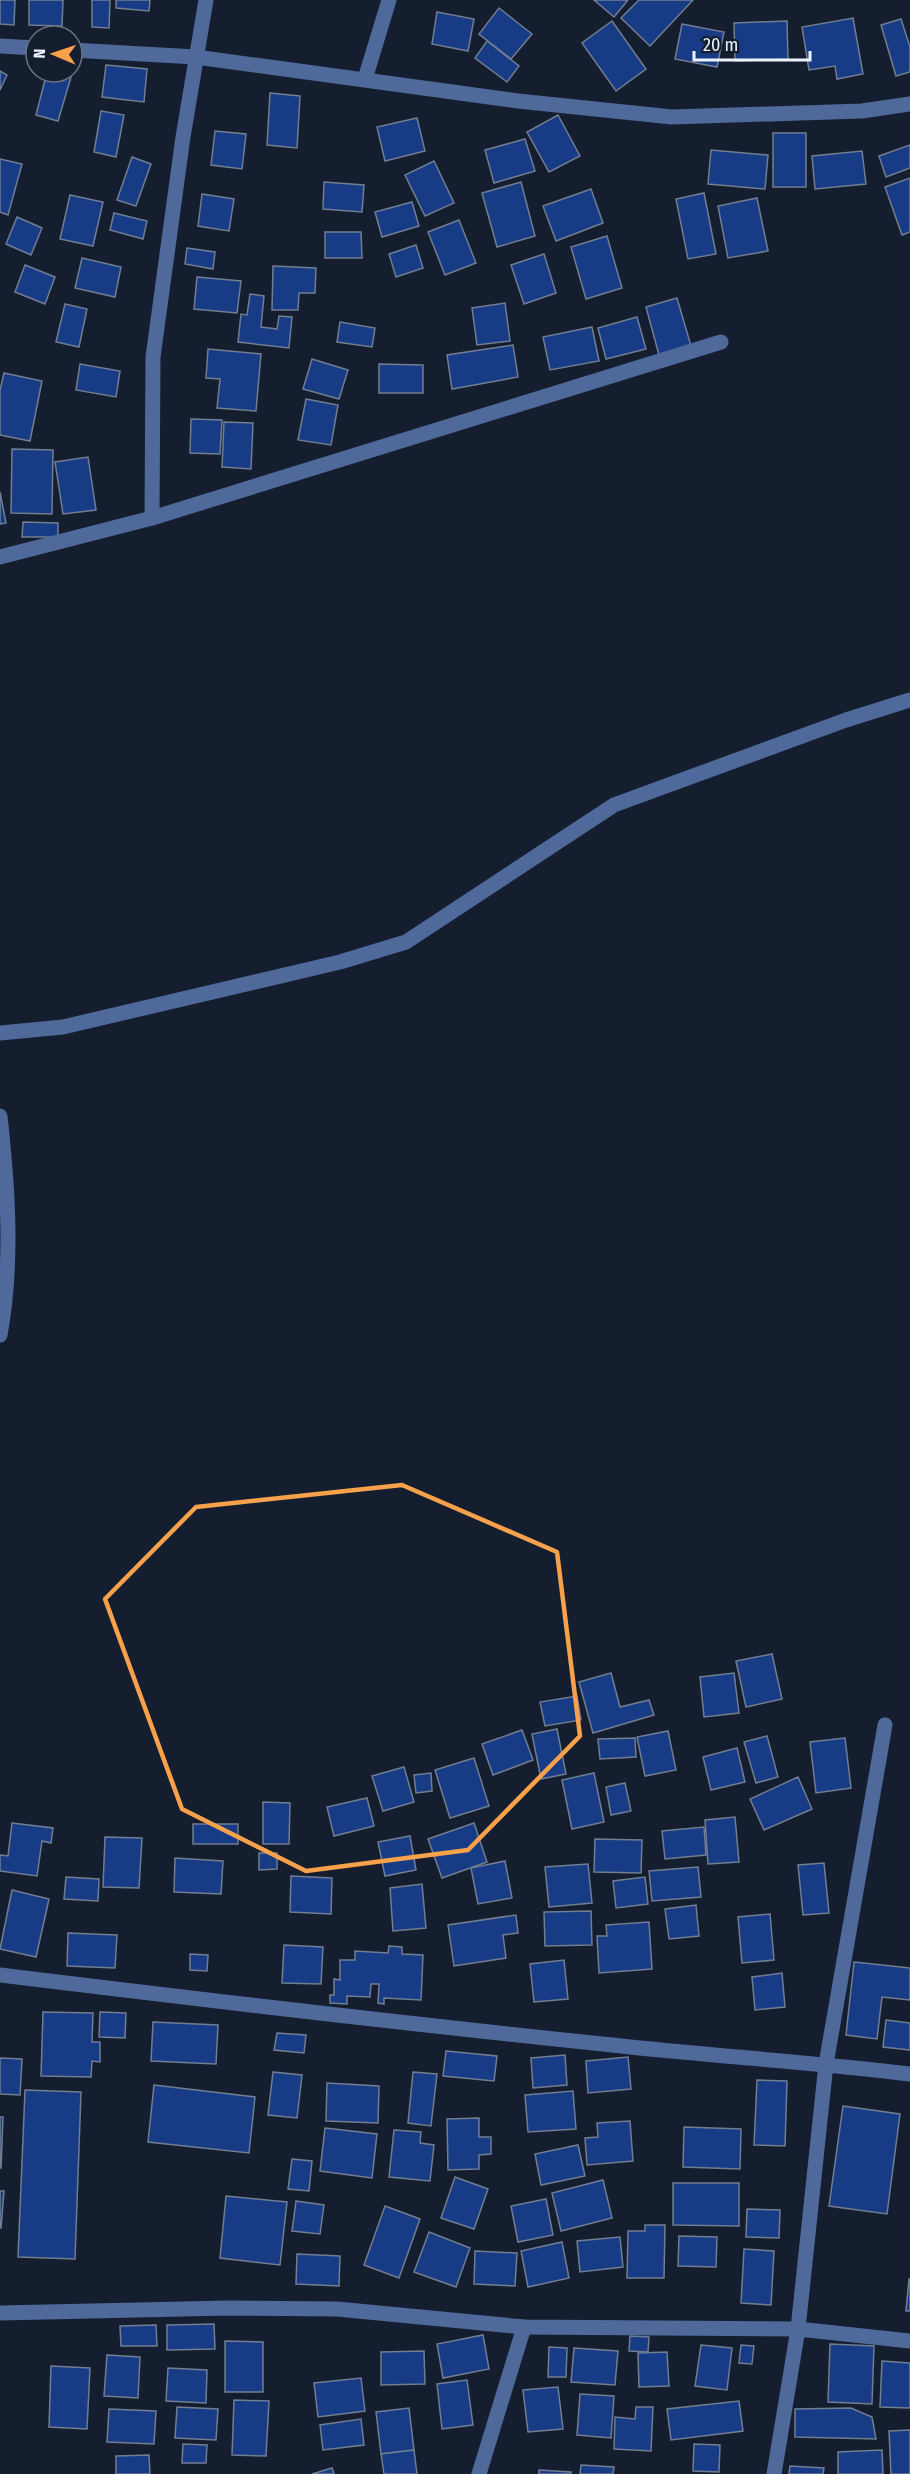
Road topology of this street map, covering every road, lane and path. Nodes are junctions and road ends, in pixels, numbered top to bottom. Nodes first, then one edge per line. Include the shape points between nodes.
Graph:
1 (206, 0) edge
2 (389, 0) edge
3 (0, 46) edge
4 (24, 47) edge
5 (84, 51) edge
6 (196, 57) junction
7 (365, 79) junction
8 (910, 104) edge
9 (721, 342) dead end
10 (152, 518) junction
11 (0, 557) edge
12 (910, 700) edge
13 (0, 1033) edge
14 (0, 1116) edge
15 (0, 1335) edge
16 (885, 1725) dead end
17 (0, 1975) edge
18 (826, 2064) junction
19 (910, 2074) edge
20 (0, 2313) edge
21 (524, 2327) junction
22 (798, 2329) junction
23 (910, 2341) edge
24 (479, 2474) edge
25 (774, 2474) edge

1 - 6 street
2 - 7 street
3 - 4 street
5 - 6 street
6 - 7 street
6 - 10 street via 153,357
7 - 8 street via 518,101 672,117 852,111
9 - 10 street
10 - 11 street
12 - 13 street via 614,805 406,942 340,962 63,1027
14 - 15 street via 7,1180 5,1305
16 - 18 street
17 - 18 street via 291,2011
18 - 19 street
18 - 22 street
20 - 21 street via 337,2309
21 - 22 street
21 - 24 street
22 - 23 street
22 - 25 street

